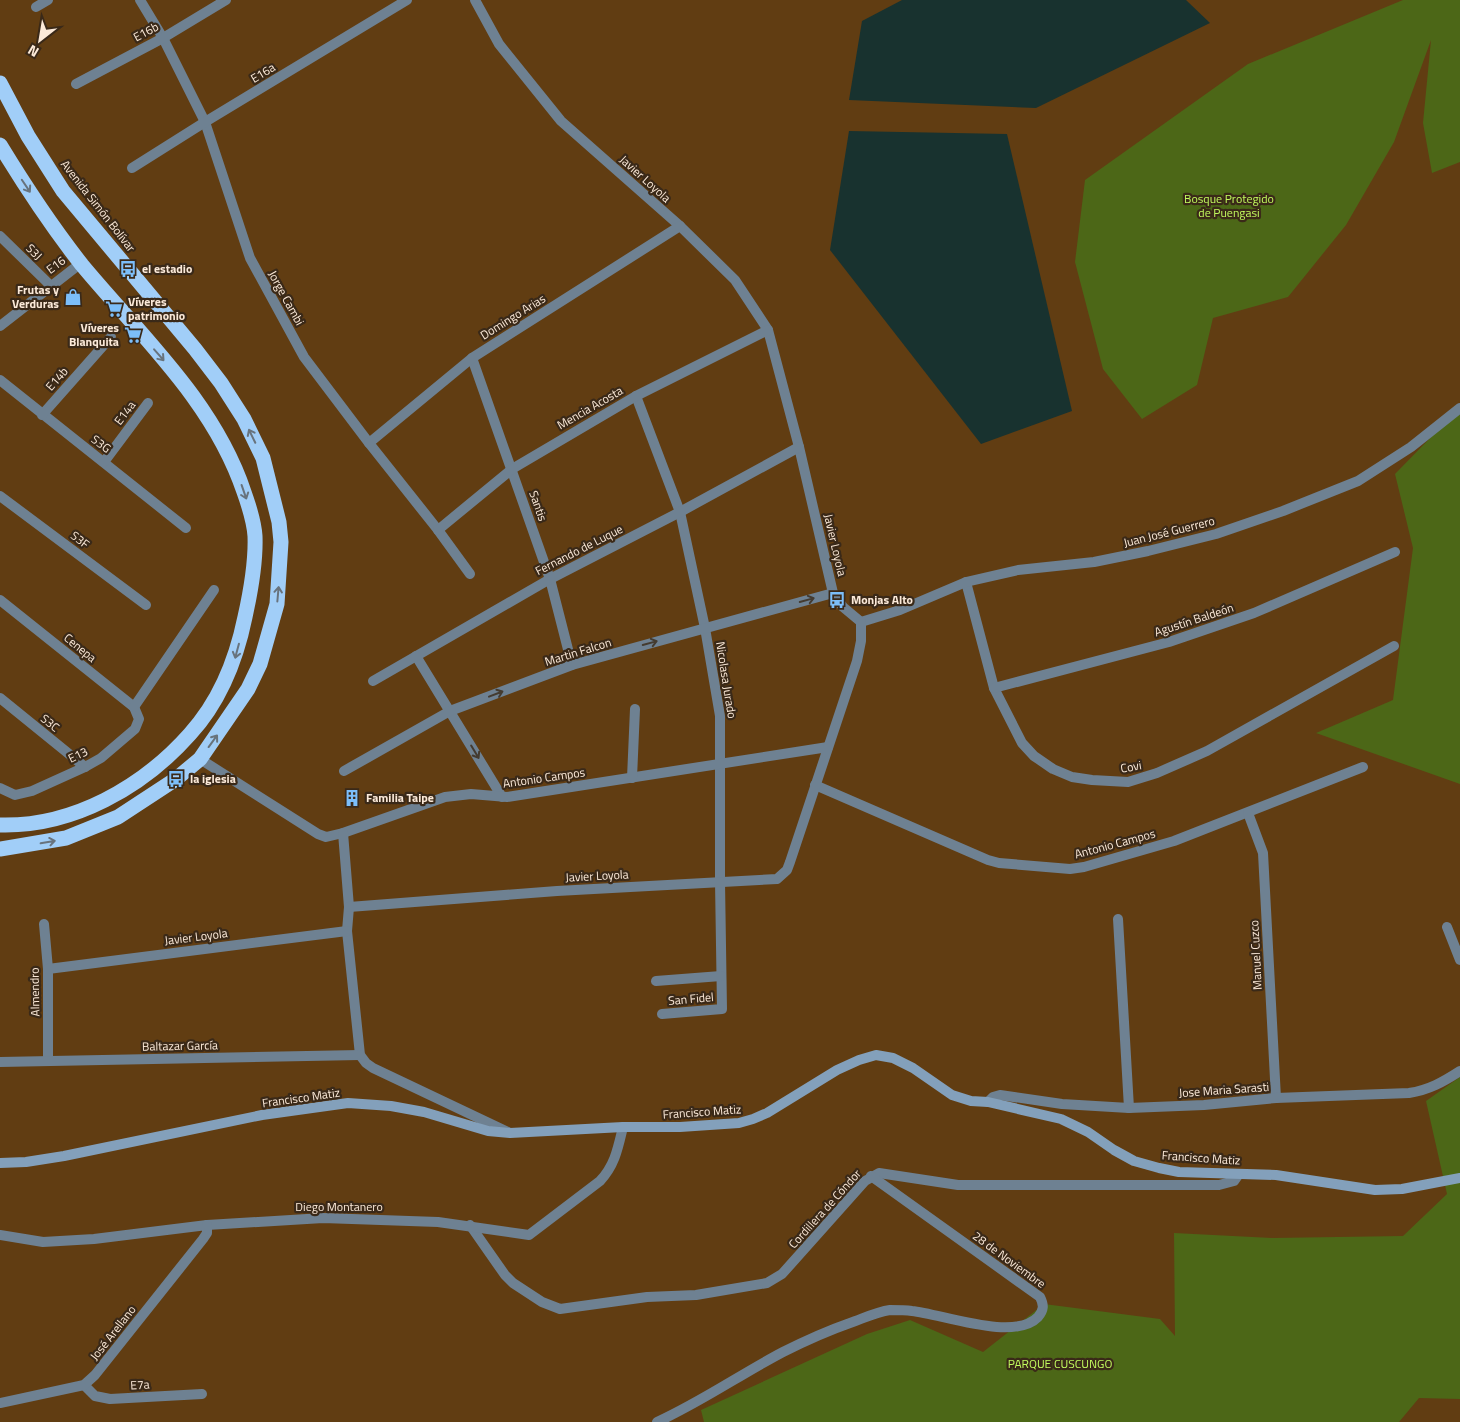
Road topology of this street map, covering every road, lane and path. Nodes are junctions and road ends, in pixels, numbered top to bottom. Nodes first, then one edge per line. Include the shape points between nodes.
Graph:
1 (48, 0) edge
2 (140, 0) edge
3 (226, 0) edge
4 (407, 0) edge
5 (475, 0) edge
6 (36, 7) dead end
7 (163, 38) junction
8 (0, 84) edge
9 (76, 84) dead end
10 (205, 122) junction
11 (0, 145) edge
12 (132, 168) dead end
13 (680, 226) junction
14 (0, 236) edge
15 (81, 263) junction
16 (50, 285) junction
17 (0, 326) edge
18 (768, 330) junction
19 (111, 337) dead end
20 (472, 358) junction
21 (0, 380) edge
22 (636, 396) junction
23 (148, 403) dead end
24 (1460, 408) edge
25 (42, 415) junction
26 (369, 443) junction
27 (799, 447) junction
28 (104, 462) junction
29 (512, 468) junction
30 (0, 496) edge
31 (680, 512) junction
32 (186, 528) dead end
33 (438, 530) junction
34 (1394, 552) dead end
35 (470, 574) dead end
36 (550, 579) junction
37 (966, 582) junction
38 (214, 590) dead end
39 (834, 593) junction
40 (0, 600) edge
41 (146, 605) dead end
42 (862, 622) junction
43 (705, 628) junction
44 (1394, 646) dead end
45 (416, 656) junction
46 (572, 665) junction
47 (374, 681) dead end
48 (994, 688) junction
49 (0, 698) edge
50 (134, 707) junction
51 (635, 709) dead end
52 (450, 711) junction
53 (139, 719) joint
54 (828, 747) junction
55 (200, 759) junction
56 (720, 764) junction
57 (85, 767) junction
58 (1362, 767) dead end
59 (344, 771) dead end
60 (632, 778) junction
61 (815, 785) junction
62 (0, 788) edge
63 (502, 797) junction
64 (1248, 813) junction
65 (0, 825) edge
66 (343, 833) junction
67 (0, 849) edge
68 (720, 882) junction
69 (348, 907) junction
70 (1118, 919) dead end
71 (44, 924) dead end
72 (1447, 927) dead end
73 (347, 931) junction
74 (1460, 960) edge
75 (48, 969) junction
76 (721, 976) junction
77 (656, 981) dead end
78 (722, 1009) joint
79 (662, 1014) dead end
80 (360, 1055) junction
81 (48, 1060) junction
82 (0, 1062) edge
83 (1460, 1071) edge
84 (1276, 1098) junction
85 (988, 1102) junction
86 (1129, 1108) junction
87 (623, 1127) junction
88 (510, 1133) junction
89 (0, 1163) edge
90 (1239, 1174) junction
91 (871, 1176) junction
92 (1460, 1178) edge
93 (207, 1225) junction
94 (470, 1225) junction
95 (0, 1235) edge
96 (84, 1385) junction
97 (202, 1394) dead end
98 (0, 1403) edge
99 (657, 1422) edge

1 - 6 street
2 - 7 street, Jorge Cambi
3 - 7 street, E16b
4 - 10 street, E16a
5 - 13 street, Javier Loyola via 499,44 561,121
7 - 9 street, E16b
7 - 10 street, Jorge Cambi
55 -> 8 highway, Avenida Simón Bolívar via 248,689 260,664 277,604 281,542 263,458 244,419 195,348 64,191 28,136
10 - 12 street, E16a
10 - 26 street, Jorge Cambi via 250,258 304,357
11 -> 15 highway via 25,186
13 - 18 street, Javier Loyola via 735,280
13 - 20 street, Domingo Arias
14 - 16 street, S3J
15 - 16 street, E16
15 -> 65 highway via 187,387 224,445 238,474 255,534 251,591 233,664 205,717 175,752 123,790 83,811 40,822
16 - 17 street, E16
18 - 22 street, Mencia Acosta
18 - 27 street, Javier Loyola
19 - 25 street, E14b
20 - 26 street, Domingo Arias
20 - 29 street, Santis
21 - 25 street, S3G
22 - 29 street, Mencia Acosta
22 - 31 street, Nicolasa Jurado
23 - 28 street, E14a
24 - 37 street, Juan José Guerrero via 1411,447 1358,481 1283,511 1216,534 1148,551 1094,562 1018,570
25 - 28 street, S3G
26 - 33 street, Jorge Cambi
27 - 31 street, Fernando de Luque
27 - 39 street, Javier Loyola
28 - 32 street, S3G
29 - 33 street, Mencia Acosta
29 - 36 street, Santis
30 - 41 street, S3F
31 - 36 street, Fernando de Luque
31 - 43 street, Nicolasa Jurado
33 - 35 street, Jorge Cambi
34 - 48 street, Agustín Baldeón via 1254,613 1169,642
36 - 45 street, Fernando de Luque
36 - 46 street, Santis
37 - 42 street, Juan José Guerrero
37 - 48 street, Covi
38 - 50 street
39 - 42 street, Javier Loyola via 843,608
43 -> 39 street, Martin Falcon
40 - 50 street, Cenepa
42 - 54 street, Javier Loyola via 857,662
46 -> 43 street, Martin Falcon
43 - 56 street, Nicolasa Jurado via 720,716
44 - 48 street, Covi via 1207,751 1128,782 1072,777 1034,756 1022,742
45 - 47 street, Fernando de Luque
45 - 52 street
52 -> 46 street, Martin Falcon
49 - 57 street, S3C
50 - 53 street, Cenepa
51 - 60 street
52 - 59 street, Martin Falcon
52 -> 63 street
53 - 57 street, E13 via 135,729 101,758
54 - 56 street, Antonio Campos
54 - 61 street, Javier Loyola
55 - 66 street, Antonio Campos via 318,834 326,837
67 -> 55 highway, Avenida Simón Bolívar via 66,838 118,817
56 - 60 street, Antonio Campos
56 - 68 street, Nicolasa Jurado
57 - 62 street, E13 via 32,791 15,795
58 - 64 street, Antonio Campos
60 - 63 street, Antonio Campos
61 - 64 street, Antonio Campos via 999,864 1084,867 1174,841
61 - 68 street, Javier Loyola via 790,862 782,876 770,881
63 - 66 street, Antonio Campos via 472,794 445,797
64 - 84 street, Manuel Cuzco via 1263,853
66 - 69 street
68 - 69 street, Javier Loyola
68 - 76 street, Nicolasa Jurado
69 - 73 street
70 - 86 street
71 - 75 street, Almendro
72 - 74 street
73 - 75 street, Javier Loyola
73 - 80 street
75 - 81 street, Almendro
76 - 77 street
76 - 78 street, Nicolasa Jurado
78 - 79 street, San Fidel
80 - 81 street, Baltazar García
80 - 88 street via 373,1068
81 - 82 street, Baltazar García
83 - 84 street, Jose Maria Sarasti via 1424,1091
84 - 86 street, Jose Maria Sarasti
85 - 86 street, Jose Maria Sarasti via 1000,1095 1062,1104
85 - 87 street, Francisco Matiz via 952,1095 912,1068 893,1058 876,1055 838,1070 753,1120 739,1124
85 - 90 street, Francisco Matiz via 1061,1119 1134,1161 1179,1172
87 - 88 street, Francisco Matiz
87 - 94 street, Diego Montanero via 609,1172 529,1235
88 - 89 street, Francisco Matiz via 488,1131 424,1112 348,1103 262,1115 64,1156
90 - 91 street, Cordillera de Cóndor via 1234,1181 1219,1185 958,1184 879,1173
90 - 92 street, Francisco Matiz via 1276,1175 1374,1190 1402,1189
91 - 94 street, Cordillera de Cóndor via 776,1279 693,1296 647,1296 560,1309 552,1307 505,1275
91 - 99 street, 28 de Noviembre via 1040,1297 1044,1304 1037,1318 1014,1326 994,1327 912,1310 889,1310 834,1329 784,1352
93 - 94 street, Diego Montanero via 323,1218
93 - 95 street, Diego Montanero via 43,1242
93 - 96 street, José Arellano via 207,1233
96 - 97 street, E7a via 95,1396 110,1399
96 - 98 street

